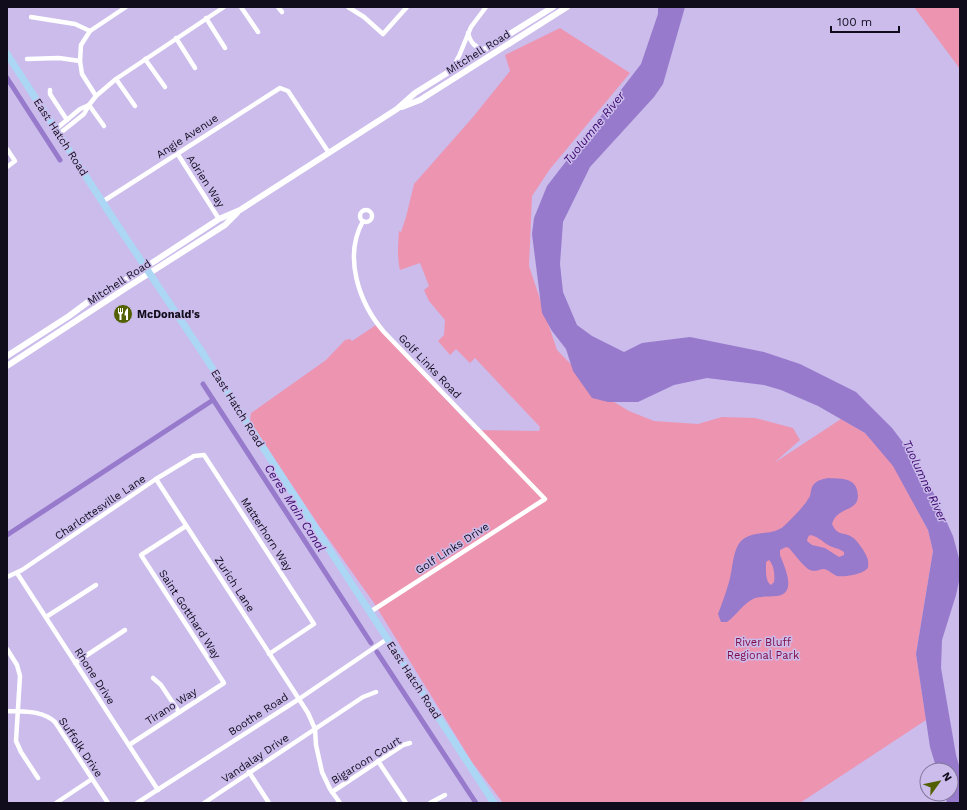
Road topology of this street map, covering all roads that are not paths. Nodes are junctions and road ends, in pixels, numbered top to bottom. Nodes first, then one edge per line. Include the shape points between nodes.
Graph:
1 (126, 7) edge
2 (224, 7) edge
3 (241, 7) edge
4 (278, 7) edge
5 (348, 7) edge
6 (407, 7) edge
7 (486, 7) edge
8 (552, 7) edge
9 (568, 7) edge
10 (282, 12) dead end
11 (31, 17) dead end
12 (206, 18) junction
13 (90, 32) junction
14 (258, 32) dead end
15 (468, 34) junction
16 (176, 38) junction
17 (225, 48) dead end
18 (485, 50) junction
19 (7, 54) edge
20 (27, 59) dead end
21 (145, 60) junction
22 (80, 61) junction
23 (195, 68) dead end
24 (448, 72) junction
25 (116, 79) junction
26 (165, 87) dead end
27 (50, 90) dead end
28 (96, 96) junction
29 (89, 105) junction
30 (135, 106) dead end
31 (397, 109) junction
32 (68, 120) junction
33 (104, 126) dead end
34 (57, 132) junction
35 (7, 150) edge
36 (177, 153) junction
37 (329, 153) junction
38 (7, 166) edge
39 (102, 202) junction
40 (240, 210) junction
41 (219, 219) junction
42 (363, 221) dead end
43 (146, 267) junction
44 (150, 273) junction
45 (7, 356) edge
46 (7, 366) edge
47 (204, 454) joint
48 (156, 479) junction
49 (545, 499) joint
50 (186, 526) junction
51 (17, 573) junction
52 (7, 577) edge
53 (96, 585) dead end
54 (370, 612) junction
55 (46, 617) junction
56 (125, 630) dead end
57 (387, 639) junction
58 (7, 649) edge
59 (269, 654) junction
60 (75, 663) junction
61 (153, 678) dead end
62 (224, 683) joint
63 (376, 692) dead end
64 (299, 699) junction
65 (7, 711) edge
66 (17, 712) junction
67 (179, 712) junction
68 (315, 729) junction
69 (410, 743) dead end
70 (128, 745) junction
71 (378, 761) junction
72 (249, 772) junction
73 (38, 778) dead end
74 (92, 779) junction
75 (158, 790) junction
76 (332, 792) junction
77 (445, 795) dead end
78 (56, 803) edge
79 (108, 803) edge
80 (137, 803) edge
81 (204, 803) edge
82 (270, 803) edge
83 (340, 803) edge
84 (406, 803) edge
85 (430, 803) edge
86 (494, 803) edge

1 - 13 street
2 - 12 street
3 - 14 street
4 - 10 street
5 - 6 street via 383,34
7 - 15 street
8 - 18 main road, Mitchell Road
9 - 31 main road, Mitchell Road via 420,100
11 - 13 street via 75,24
12 - 16 street
12 - 17 street
13 - 22 street via 81,45
15 - 18 street via 472,44
15 - 24 street via 457,61
16 - 21 street
16 - 23 street
18 - 24 main road, Mitchell Road
19 - 34 main road, East Hatch Road
20 - 22 street via 59,58
21 - 25 street
21 - 26 street
22 - 28 street via 82,74
24 - 31 main road, Mitchell Road via 415,93
25 - 28 street
25 - 30 street
27 - 32 street via 50,94
28 - 29 street
29 - 32 street
29 - 33 street
29 - 34 street via 84,114
31 - 37 main road, Mitchell Road
32 - 34 street
34 - 39 main road, East Hatch Road
35 - 38 street via 15,161
36 - 37 street, Angie Avenue via 283,88 288,91
36 - 39 street, Angie Avenue
36 - 41 street, Adrien Way
37 - 40 main road, Mitchell Road
39 - 43 main road, East Hatch Road
40 - 41 main road, Mitchell Road
40 - 44 main road, Mitchell Road via 225,225
41 - 43 main road, Mitchell Road
42 - 49 street, Golf Links Road via 356,242 354,261 359,287 371,314 384,332
43 - 44 main road, East Hatch Road
43 - 45 main road, Mitchell Road via 92,299
44 - 46 main road, Mitchell Road
44 - 54 main road, East Hatch Road
47 - 48 street, Charlottesville Lane via 194,456
47 - 59 street, Matterhorn Way via 314,624
48 - 50 street, Zurich Lane
48 - 51 street, Charlottesville Lane
49 - 54 street, Golf Links Drive
50 - 59 street, Zurich Lane
50 - 62 street, Saint Gotthard Way via 141,555
51 - 52 street, Charlottesville Lane
51 - 55 street, Rhone Drive
53 - 55 street
54 - 57 main road, East Hatch Road
55 - 60 street, Rhone Drive
56 - 60 street
57 - 64 street, Boothe Road
57 - 86 main road, East Hatch Road
58 - 66 street via 19,670
59 - 64 street, Zurich Lane
60 - 70 street, Rhone Drive
61 - 67 street via 161,685
62 - 67 street, Tirano Way
63 - 68 street, Vandalay Drive
64 - 68 street, Zurich Lane
64 - 75 street, Boothe Road
65 - 66 street, Suffolk Drive
66 - 73 street via 17,745
66 - 74 street, Suffolk Drive via 40,713 51,718
67 - 70 street, Tirano Way
68 - 72 street, Vandalay Drive
68 - 76 street, Zurich Lane via 322,772
69 - 71 street, Bigaroon Court
70 - 75 street, Rhone Drive
71 - 76 street, Bigaroon Court
71 - 84 street
72 - 81 street, Vandalay Drive
72 - 82 street
74 - 78 street
74 - 79 street, Suffolk Drive
75 - 80 street, Boothe Road
76 - 83 street, Zurich Lane
77 - 85 street

